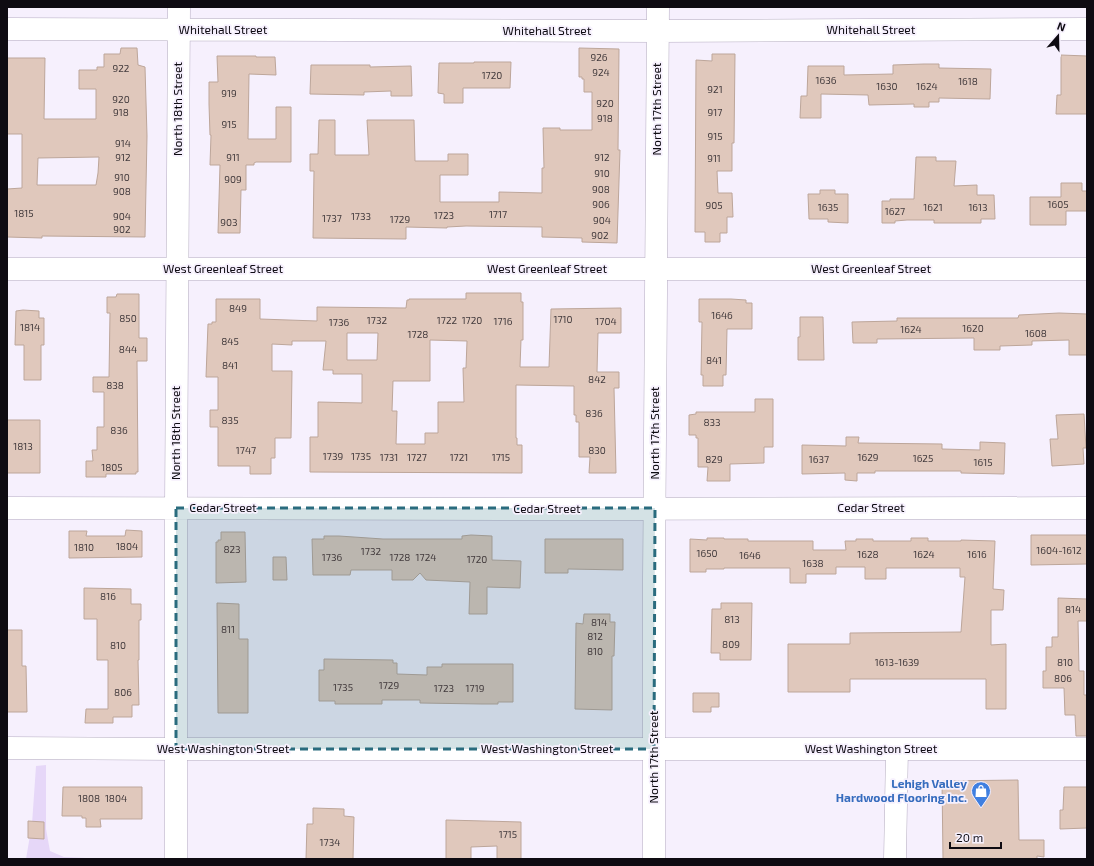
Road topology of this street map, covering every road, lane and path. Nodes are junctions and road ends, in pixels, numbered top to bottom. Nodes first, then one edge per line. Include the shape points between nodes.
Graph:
1 (179, 7) edge
2 (658, 7) edge
3 (7, 28) edge
4 (179, 29) junction
5 (1087, 29) edge
6 (658, 31) junction
7 (7, 269) edge
8 (177, 269) junction
9 (656, 269) junction
10 (1087, 269) edge
11 (7, 508) edge
12 (176, 508) junction
13 (655, 508) junction
14 (1087, 508) edge
15 (7, 748) edge
16 (654, 749) junction
17 (897, 749) junction
18 (1087, 749) edge
19 (176, 750) junction
20 (176, 859) edge
21 (654, 859) edge
22 (895, 859) edge

1 - 4 street, North 18th Street
2 - 6 street, North 17th Street
3 - 4 street, Whitehall Street
4 - 6 street, Whitehall Street
4 - 8 street, North 18th Street
5 - 6 street, Whitehall Street
6 - 9 street, North 17th Street
7 - 8 street, West Greenleaf Street
8 - 9 street, West Greenleaf Street
8 - 12 street, North 18th Street
9 - 10 street, West Greenleaf Street
9 - 13 street, North 17th Street
11 - 12 street, Cedar Street
12 - 13 street, Cedar Street
12 - 19 street, North 18th Street
13 - 14 street, Cedar Street
13 - 16 street, North 17th Street
15 - 19 street, West Washington Street
16 - 17 street, West Washington Street
16 - 19 street, West Washington Street
16 - 21 street, North 17th Street
17 - 18 street, West Washington Street
17 - 22 street
19 - 20 street, North 18th Street

